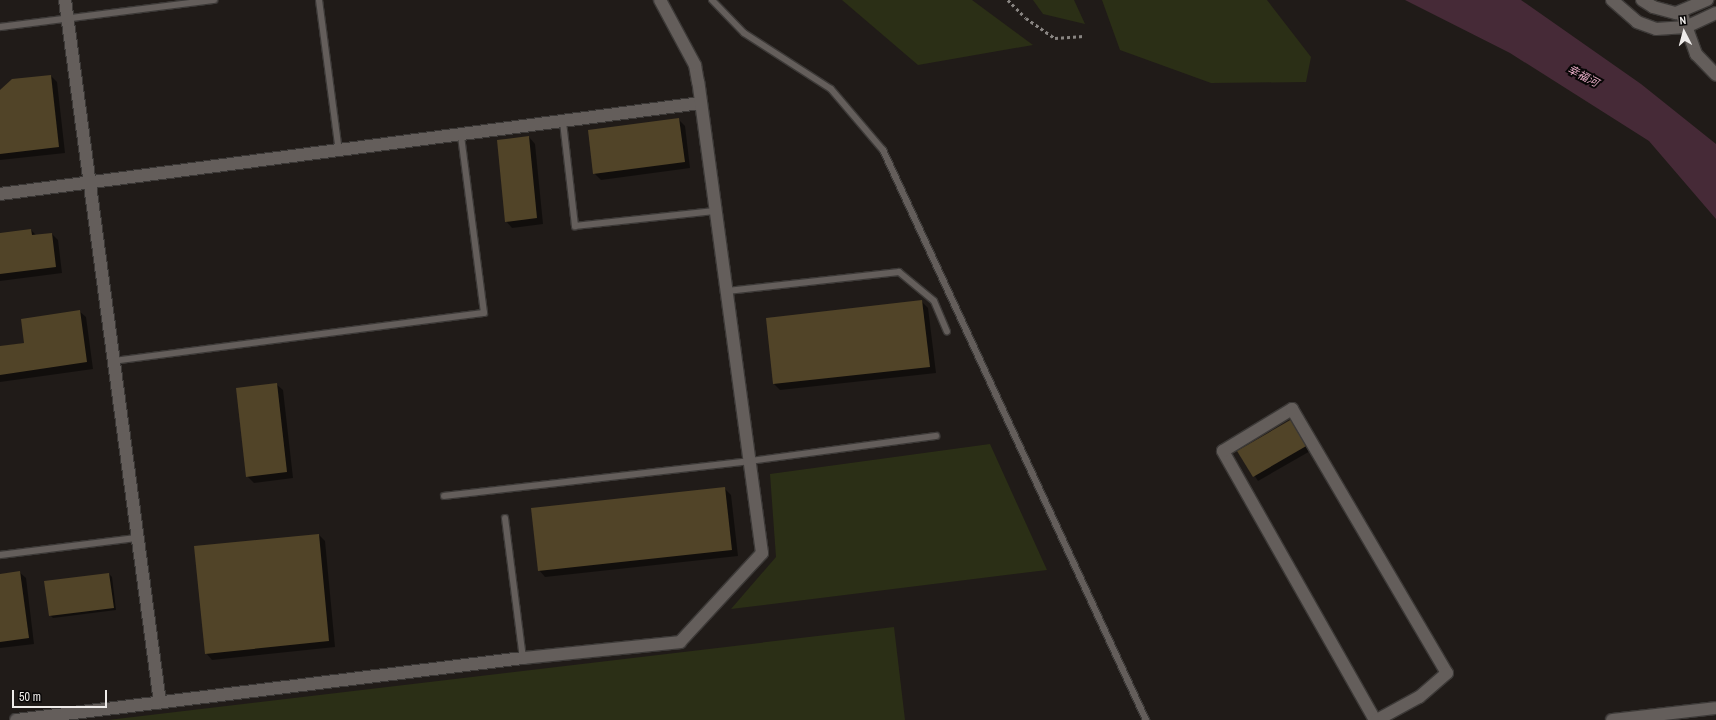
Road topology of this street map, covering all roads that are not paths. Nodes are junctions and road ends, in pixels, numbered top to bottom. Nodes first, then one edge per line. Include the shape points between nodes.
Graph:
1 (65, 0) edge
2 (214, 0) edge
3 (319, 0) edge
4 (660, 0) edge
5 (712, 0) edge
6 (1612, 0) edge
7 (1642, 0) edge
8 (1707, 0) edge
9 (1681, 12) junction
10 (1716, 14) edge
11 (68, 19) junction
12 (0, 27) edge
13 (1686, 27) junction
14 (1716, 75) edge
15 (701, 104) junction
16 (562, 122) junction
17 (461, 135) junction
18 (338, 151) junction
19 (89, 182) junction
20 (0, 194) edge
21 (716, 212) junction
22 (727, 290) junction
23 (947, 331) dead end
24 (113, 360) junction
25 (936, 436) dead end
26 (750, 461) junction
27 (444, 496) dead end
28 (504, 518) dead end
29 (137, 538) junction
30 (0, 555) edge
31 (523, 658) junction
32 (160, 702) junction
33 (1715, 708) dead end
34 (16, 720) edge
35 (1146, 720) edge
36 (1376, 720) edge
37 (1612, 720) edge

1 - 11 street
2 - 11 lane
3 - 18 lane
4 - 15 street via 695,65
5 - 35 lane via 744,33 831,89 883,150
6 - 13 street via 1637,22 1656,29
7 - 9 street via 1653,7
8 - 9 street
9 - 13 street
10 - 13 street
11 - 12 lane
11 - 19 street
13 - 14 street via 1696,54
15 - 16 street
15 - 21 street
16 - 17 street
16 - 21 lane via 575,226
17 - 18 street
17 - 24 lane via 484,313
18 - 19 street
19 - 20 street
19 - 24 street
21 - 22 street
22 - 23 lane via 899,272 934,300
22 - 26 street
24 - 29 street
25 - 26 lane
26 - 27 lane
26 - 31 street via 762,553 680,642
28 - 31 lane
29 - 30 lane
29 - 32 street
31 - 32 street
32 - 34 street
33 - 37 street
36 - 36 street via 1418,697 1447,673 1292,409 1223,451

